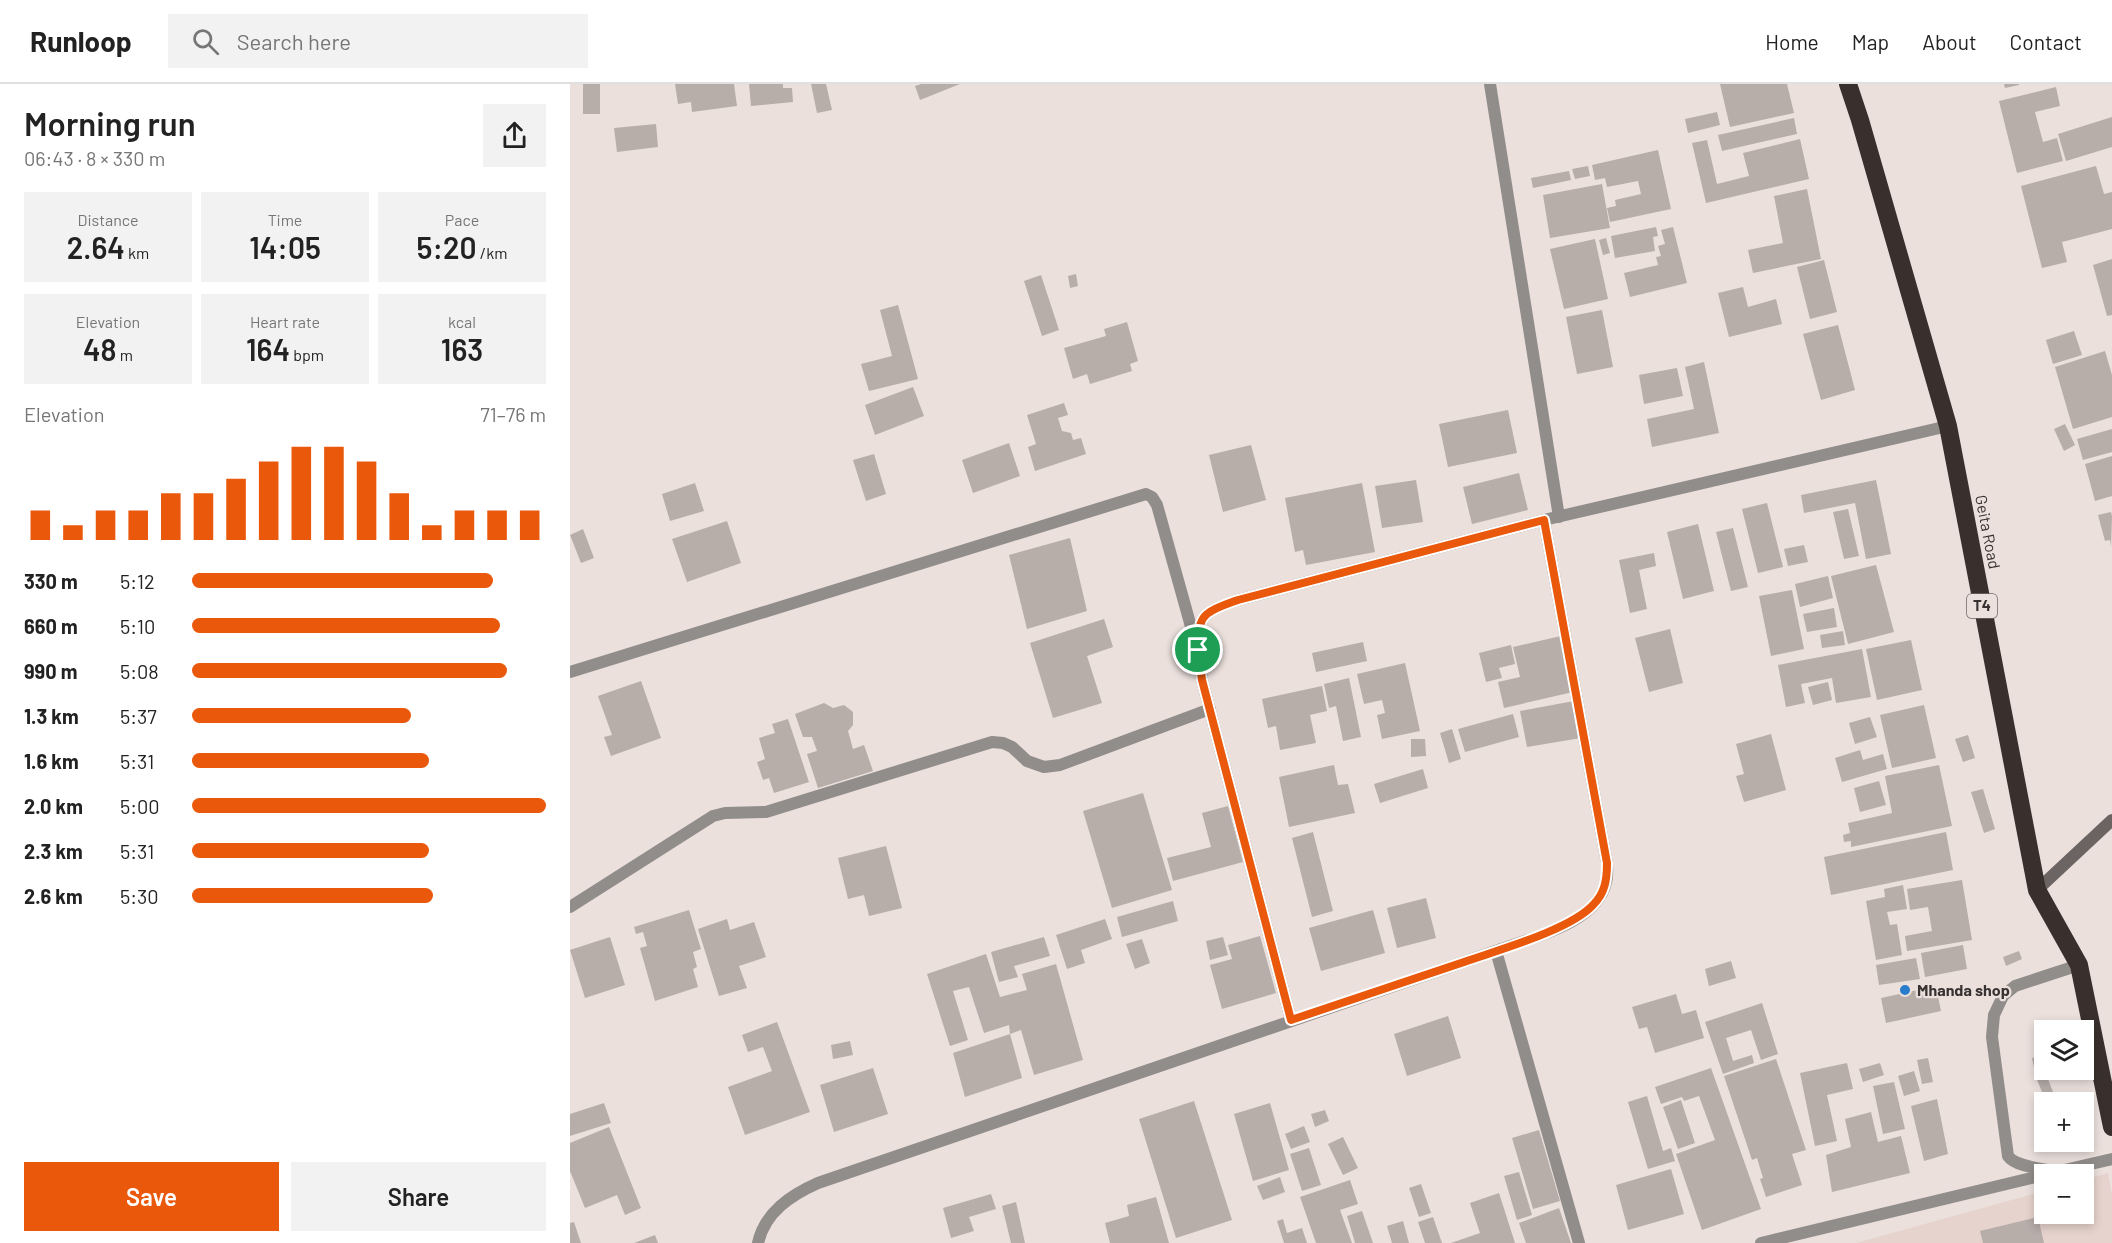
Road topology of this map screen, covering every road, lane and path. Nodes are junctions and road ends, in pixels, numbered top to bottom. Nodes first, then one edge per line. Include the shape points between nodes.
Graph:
1 (1490, 84) edge
2 (1848, 84) edge
3 (1948, 426) junction
4 (1559, 517) junction
5 (1544, 520) junction
6 (1198, 650) junction
7 (570, 672) edge
8 (1210, 709) junction
9 (2112, 820) edge
10 (2037, 890) junction
11 (570, 907) edge
12 (1496, 951) junction
13 (2079, 965) junction
14 (1291, 1020) junction
15 (2112, 1127) edge
16 (2112, 1159) edge
17 (2091, 1164) edge
18 (2034, 1169) edge
19 (2034, 1178) edge
20 (758, 1243) edge
21 (1579, 1243) edge
22 (1761, 1243) edge

1 - 4 street
2 - 3 highway, Geita Road / T4
3 - 4 street
3 - 10 highway, Geita Road / T4
4 - 5 street
5 - 6 street via 1219,607 1204,616
5 - 12 street via 1607,863 1607,882 1593,906 1569,924
6 - 7 street via 1157,505 1146,494
6 - 8 street
8 - 11 street via 1060,765 1044,767 1027,761 1012,747 992,742 766,812 713,816
8 - 14 street
9 - 10 main road
10 - 13 highway, Geita Road / T4
12 - 14 street
12 - 21 street
13 - 15 highway, Geita Road / T4
13 - 18 street via 2015,986 2003,996 1994,1014 1992,1037 2008,1156
14 - 20 street via 818,1183 775,1209
16 - 17 street
19 - 22 street

